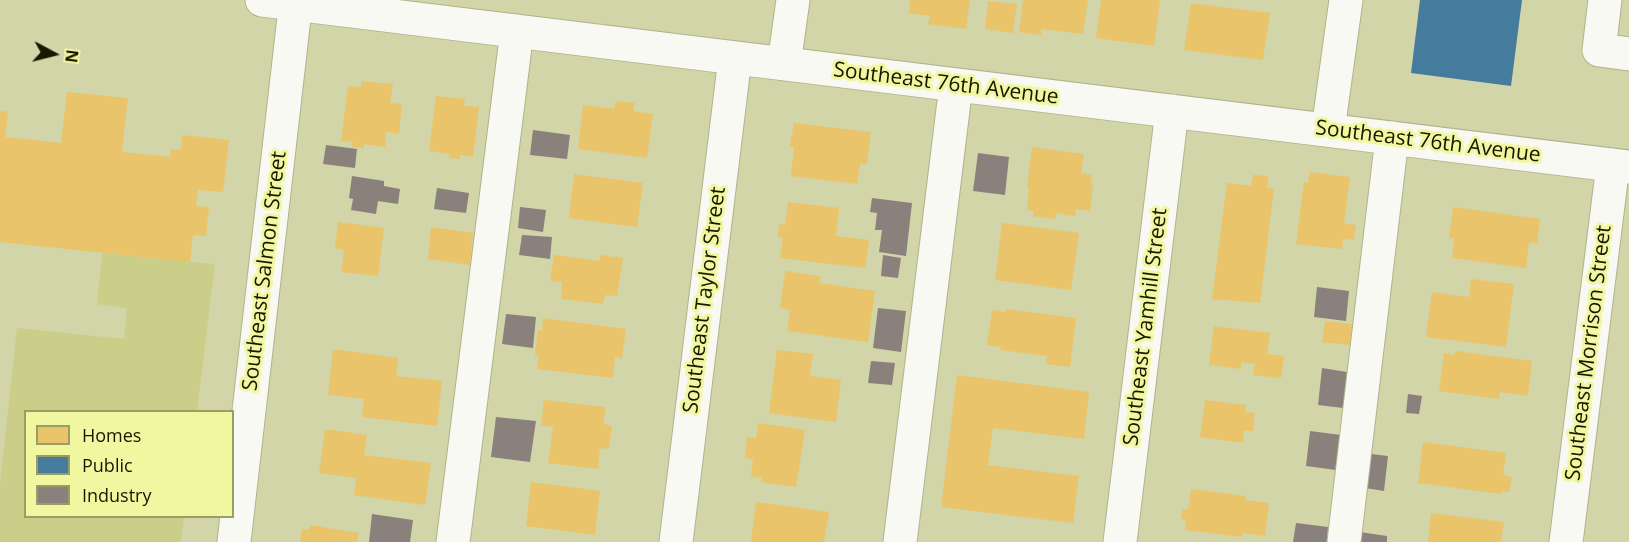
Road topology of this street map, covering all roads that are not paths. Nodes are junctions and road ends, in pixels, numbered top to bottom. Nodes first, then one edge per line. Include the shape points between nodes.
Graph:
1 (262, 0) edge
2 (792, 0) edge
3 (1346, 0) edge
4 (1605, 0) edge
5 (296, 2) edge
6 (517, 31) junction
7 (1629, 54) edge
8 (735, 58) junction
9 (784, 64) junction
10 (956, 85) junction
11 (1172, 111) junction
12 (1328, 130) junction
13 (1392, 138) junction
14 (1621, 166) edge
15 (234, 542) edge
16 (453, 542) edge
17 (676, 542) edge
18 (900, 542) edge
19 (1120, 542) edge
20 (1344, 542) edge
21 (1566, 542) edge

1 - 5 street, Southeast 76th Avenue
2 - 9 street
3 - 12 street
4 - 7 street via 1599,50
5 - 6 street, Southeast 76th Avenue
5 - 15 street, Southeast Salmon Street
6 - 8 street, Southeast 76th Avenue
6 - 16 street
8 - 9 street, Southeast 76th Avenue
8 - 17 street, Southeast Taylor Street
9 - 10 street, Southeast 76th Avenue
10 - 11 street, Southeast 76th Avenue
10 - 18 street
11 - 12 street, Southeast 76th Avenue
11 - 19 street, Southeast Yamhill Street
12 - 13 street, Southeast 76th Avenue
13 - 14 street, Southeast 76th Avenue
13 - 20 street
14 - 21 street, Southeast Morrison Street

